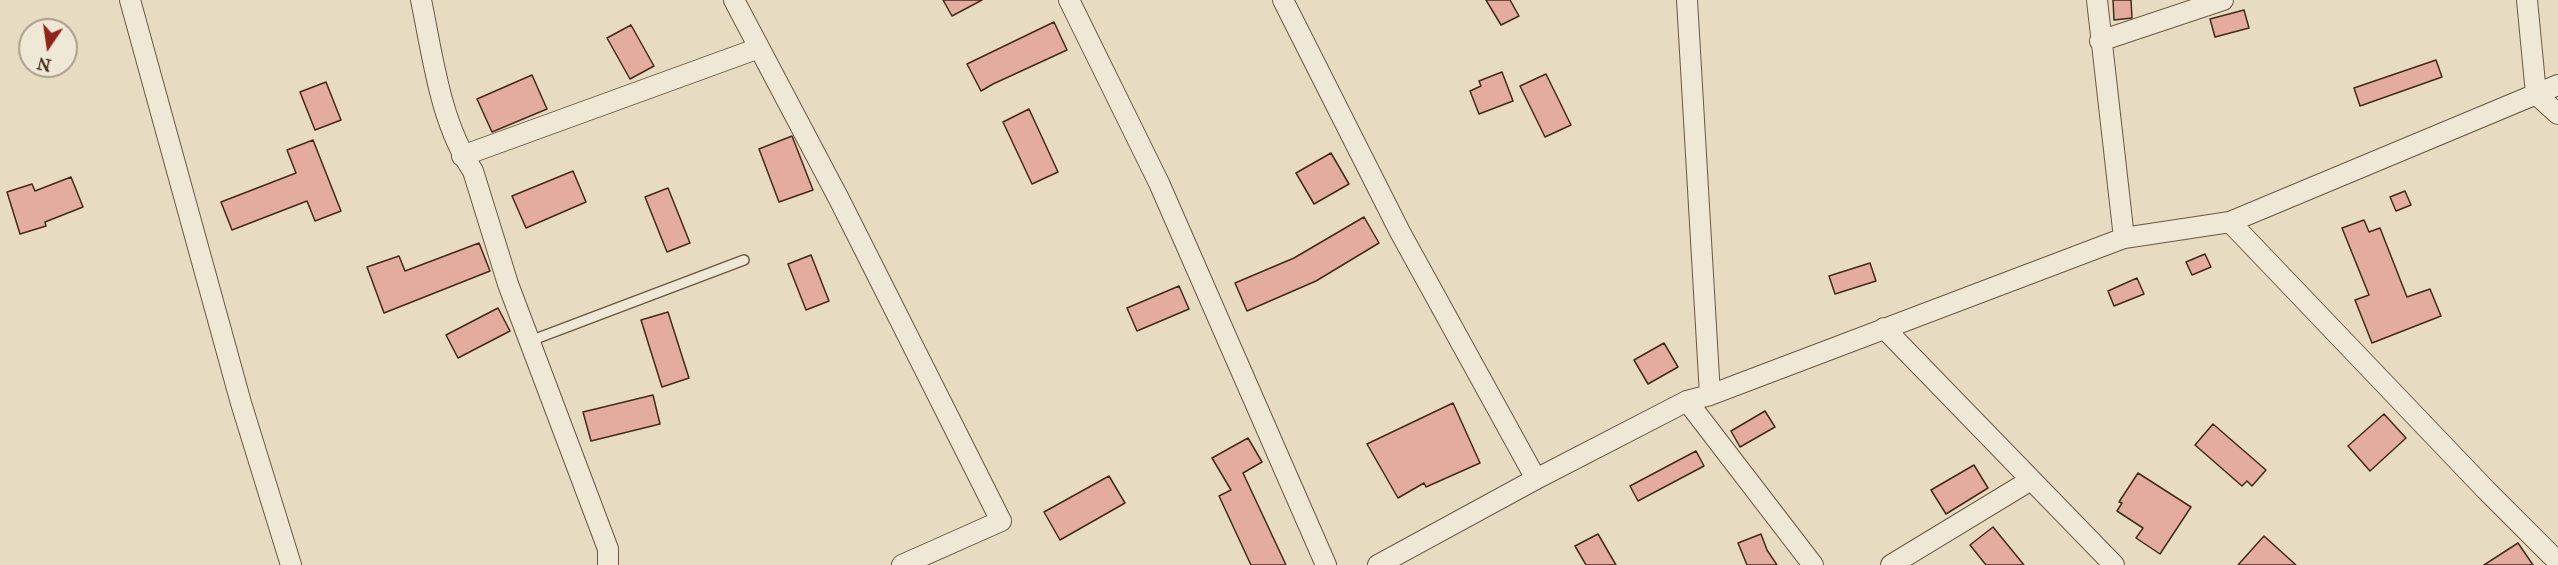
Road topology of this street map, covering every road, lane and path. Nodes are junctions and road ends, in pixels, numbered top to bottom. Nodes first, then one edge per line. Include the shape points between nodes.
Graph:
1 (130, 0) edge
2 (421, 0) edge
3 (734, 0) edge
4 (1069, 0) edge
5 (1283, 0) edge
6 (1687, 0) edge
7 (2097, 0) edge
8 (2223, 0) edge
9 (2527, 0) edge
10 (2100, 41) junction
11 (759, 48) junction
12 (2558, 85) edge
13 (2535, 94) junction
14 (2558, 114) edge
15 (462, 156) junction
16 (2230, 222) junction
17 (2124, 238) junction
18 (744, 260) dead end
19 (1884, 328) junction
20 (530, 341) junction
21 (1710, 395) junction
22 (1687, 401) junction
23 (1536, 479) junction
24 (2031, 480) junction
25 (1794, 541) junction
26 (2558, 562) edge
27 (291, 565) edge
28 (608, 565) edge
29 (902, 565) edge
30 (1326, 565) edge
31 (1378, 565) edge
32 (1798, 565) edge
33 (1813, 565) edge
34 (1891, 565) edge
35 (2114, 565) edge

1 - 27 street
2 - 15 street via 452,131
3 - 11 street
4 - 30 street via 1159,183
5 - 23 street via 1400,232
6 - 21 street
7 - 10 street
8 - 10 street
9 - 13 street
10 - 17 street
11 - 15 street
11 - 29 street via 1001,521
12 - 13 street
13 - 14 street
13 - 16 street
15 - 20 street via 473,171
16 - 17 street
16 - 26 street
17 - 19 street
18 - 20 lane
19 - 21 street
19 - 24 street
20 - 28 street via 608,549
21 - 22 street
22 - 23 street
22 - 25 street
23 - 31 street
24 - 34 street
24 - 35 street
25 - 32 street
25 - 33 street

